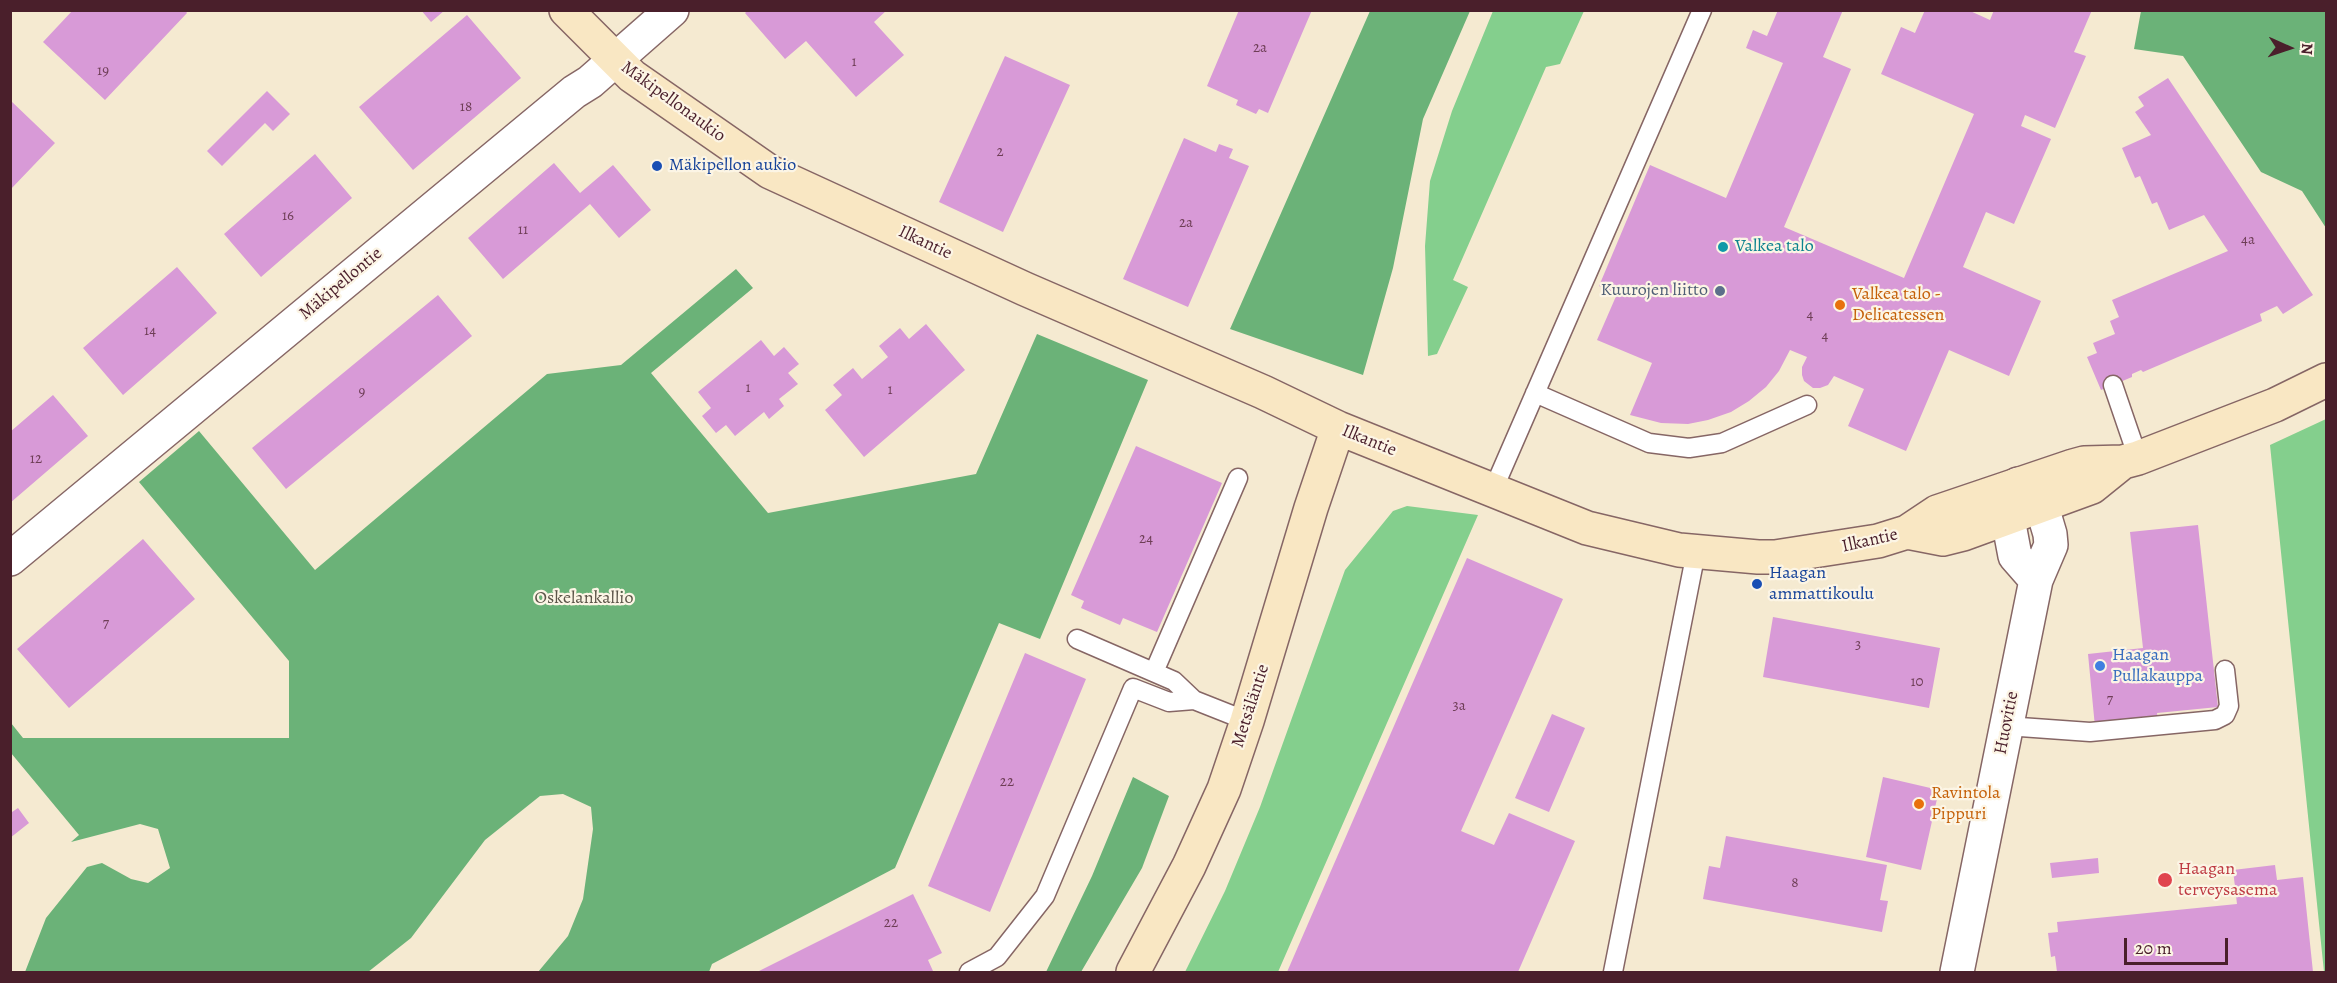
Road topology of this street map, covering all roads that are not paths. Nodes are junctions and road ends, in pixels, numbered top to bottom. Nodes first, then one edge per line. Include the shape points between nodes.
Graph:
1 (566, 10) edge
2 (672, 10) edge
3 (1702, 10) edge
4 (615, 60) junction
5 (858, 212) joint
6 (2326, 380) edge
7 (2113, 385) dead end
8 (1535, 393) junction
9 (1807, 405) dead end
10 (1338, 428) junction
11 (2130, 460) junction
12 (1238, 478) dead end
13 (2018, 484) junction
14 (1492, 490) junction
15 (2042, 507) junction
16 (2008, 519) junction
17 (1907, 532) junction
18 (1696, 552) junction
19 (10, 559) edge
20 (2036, 580) junction
21 (1077, 639) dead end
22 (2225, 670) dead end
23 (1154, 672) junction
24 (1194, 700) junction
25 (1247, 721) junction
26 (2006, 726) junction
27 (969, 972) edge
28 (1133, 972) edge
29 (1613, 972) edge
30 (1957, 972) edge

1 - 4 main road, Mäkipellonaukio
2 - 4 street, Mäkipellontie
3 - 8 lane
4 - 5 main road, Mäkipellonaukio via 632,76 770,172
4 - 19 street, Mäkipellontie
5 - 10 main road, Ilkantie
6 - 11 main road, Ilkantie via 2274,405
7 - 11 lane
8 - 9 lane via 1649,443 1689,448 1722,443
8 - 14 lane
10 - 14 main road, Ilkantie
10 - 25 main road, Metsäläntie
11 - 13 main road, Ilkantie via 2084,463
11 - 15 main road, Ilkantie via 2092,487
12 - 23 lane
13 - 15 street
13 - 16 street
13 - 17 main road, Ilkantie via 1937,512
14 - 18 main road, Ilkantie via 1587,528
15 - 16 main road, Ilkantie
15 - 20 street, Huovitie via 2051,545
16 - 17 main road, Ilkantie via 1943,538
16 - 20 street via 2015,556
17 - 18 main road, Ilkantie via 1843,548 1775,557
18 - 29 lane
20 - 26 street, Huovitie
21 - 23 lane
22 - 26 lane via 2229,706 2225,716 2215,720 2090,732
23 - 24 lane via 1174,681
24 - 25 lane
24 - 27 lane via 1169,702 1132,688 1045,896 997,957
25 - 28 main road, Metsäläntie via 1224,789
26 - 30 street, Huovitie

